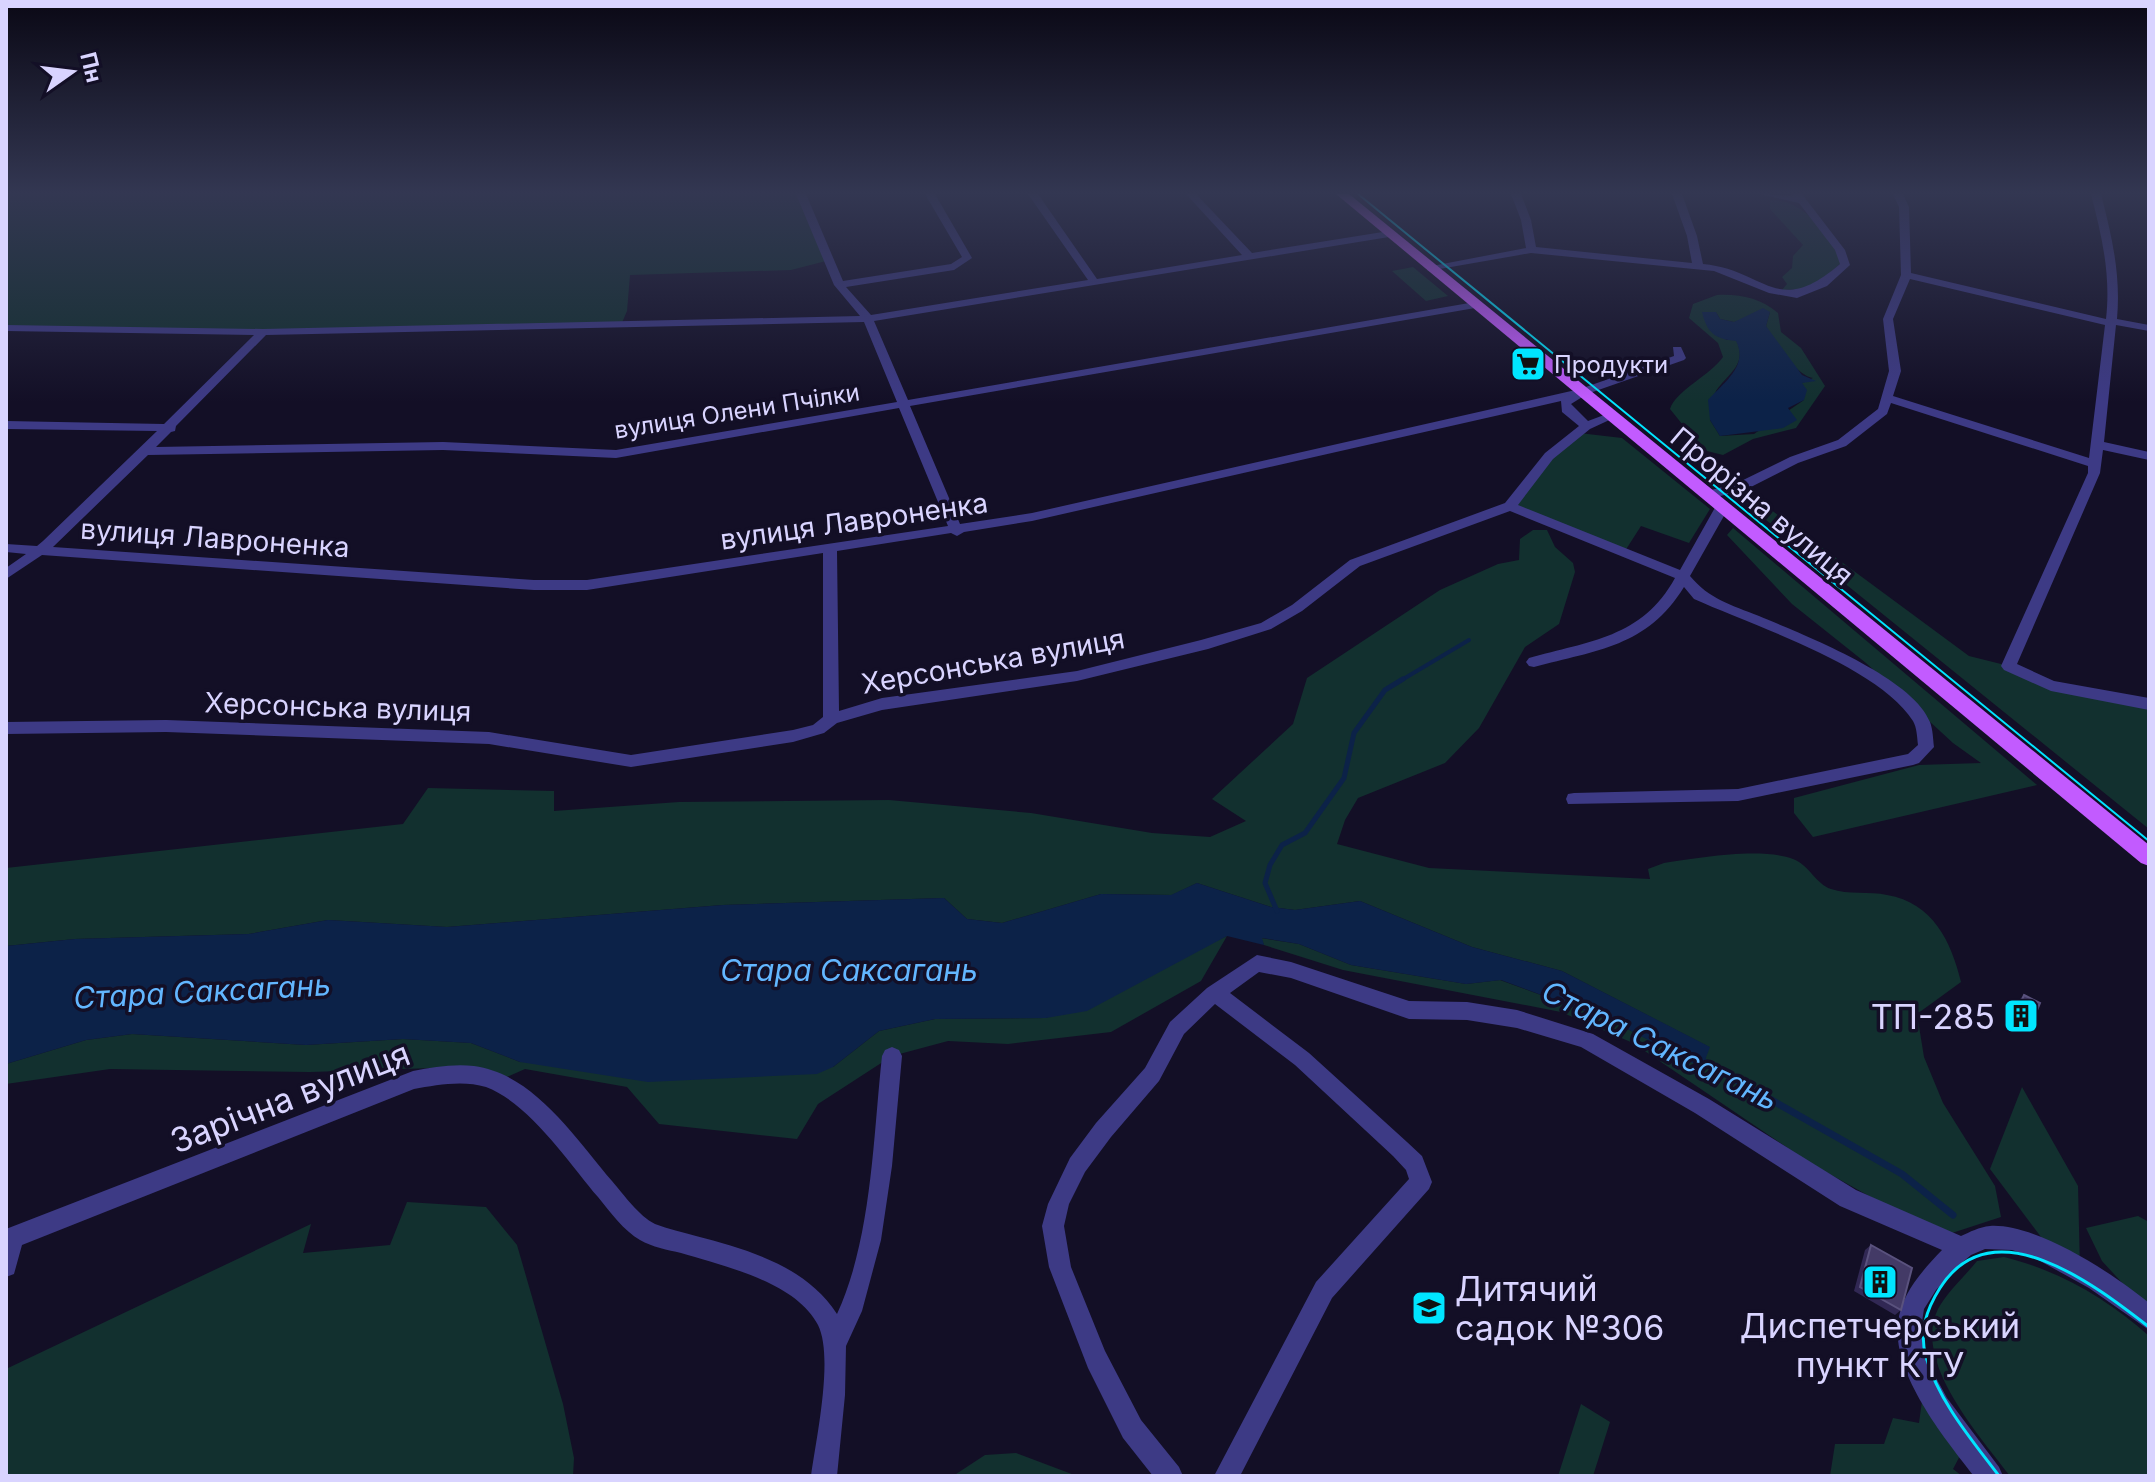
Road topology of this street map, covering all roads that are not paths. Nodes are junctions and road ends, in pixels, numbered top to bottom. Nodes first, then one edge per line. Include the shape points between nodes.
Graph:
1 (830, 263) edge
2 (962, 263) edge
3 (1081, 263) edge
4 (1206, 263) edge
5 (1425, 263) edge
6 (1462, 263) edge
7 (1668, 263) edge
8 (1844, 263) edge
9 (1905, 263) edge
10 (2112, 263) edge
11 (1698, 266) joint
12 (1432, 269) junction
13 (1906, 275) junction
14 (1094, 282) junction
15 (839, 285) junction
16 (1475, 305) junction
17 (868, 319) junction
18 (2110, 322) junction
19 (6, 328) edge
20 (2149, 328) edge
21 (263, 332) junction
22 (1677, 349) dead end
23 (1583, 392) junction
24 (1888, 398) junction
25 (904, 406) junction
26 (1612, 416) junction
27 (6, 425) edge
28 (1586, 426) junction
29 (171, 428) junction
30 (2098, 445) junction
31 (147, 451) junction
32 (2149, 456) edge
33 (2095, 464) junction
34 (1708, 495) junction
35 (1510, 506) junction
36 (1722, 507) junction
37 (957, 532) junction
38 (6, 548) edge
39 (830, 549) junction
40 (39, 550) junction
41 (6, 575) edge
42 (1683, 576) junction
43 (1534, 662) dead end
44 (2149, 704) edge
45 (831, 719) junction
46 (6, 728) edge
47 (1574, 799) dead end
48 (2149, 857) edge
49 (1218, 995) junction
50 (892, 1056) dead end
51 (9, 1239) edge
52 (1960, 1247) junction
53 (6, 1266) edge
54 (2149, 1318) edge
55 (835, 1344) junction
56 (824, 1476) edge
57 (1170, 1476) edge
58 (1227, 1476) edge
59 (1990, 1476) edge

1 - 15 street
2 - 15 street
3 - 14 street
4 - 14 street
5 - 12 main road, Прорізна вулиця
6 - 12 street
7 - 11 street
8 - 11 street via 1843,270 1823,284 1792,295
9 - 13 street
10 - 18 street
12 - 16 main road, Прорізна вулиця
13 - 18 street
13 - 24 street via 1888,319 1895,371
14 - 17 street
15 - 17 street
16 - 23 main road, Прорізна вулиця
16 - 25 street, вулиця Олени Пчілки
17 - 21 street
17 - 25 street
18 - 20 street
18 - 30 street
19 - 21 street
21 - 29 street
22 - 23 street, вулиця Лавроненка via 1680,358
23 - 26 main road, Прорізна вулиця
23 - 28 street via 1565,403
23 - 37 street, вулиця Лавроненка
24 - 33 street
24 - 34 street via 1883,411 1842,443 1740,487
25 - 31 street, вулиця Олени Пчілки via 616,454 456,446
25 - 37 street
26 - 28 street
26 - 34 main road, Прорізна вулиця
27 - 29 street
28 - 35 street via 1549,456
29 - 31 street
30 - 32 street
30 - 33 street
31 - 40 street
33 - 44 street via 2009,666 2051,686
34 - 36 main road, Прорізна вулиця
35 - 42 street
35 - 45 street, Херсонська вулиця via 1355,563 1297,608 1238,636 1077,676 905,699
36 - 42 street
36 - 48 main road, Прорізна вулиця
37 - 39 street, вулиця Лавроненка
38 - 40 street, вулиця Лавроненка
39 - 40 street, вулиця Лавроненка via 564,586
39 - 45 street
40 - 41 street
42 - 43 street via 1663,607 1640,627
42 - 47 street via 1699,596 1827,649 1870,674 1923,721 1926,747 1913,759 1738,795
45 - 46 street, Херсонська вулиця via 793,736 631,761 489,738 166,726
49 - 52 street via 1257,963 1409,1010 1467,1011 1547,1025 1586,1040 1702,1106 1848,1198
49 - 57 street via 1179,1025 1150,1078 1100,1130 1065,1189 1053,1227 1059,1261 1101,1371 1132,1431
49 - 58 street via 1302,1059 1400,1149 1414,1163 1421,1182 1324,1290
50 - 55 street, Зарічна вулиця via 872,1234 852,1312
51 - 53 street
51 - 55 street, Зарічна вулиця via 397,1085 465,1075 509,1089 647,1232 787,1277 821,1306
52 - 54 street via 1994,1237 2030,1246 2100,1281
52 - 59 street via 1918,1296 1909,1329 1919,1369 1952,1426
55 - 56 street, Зарічна вулиця

